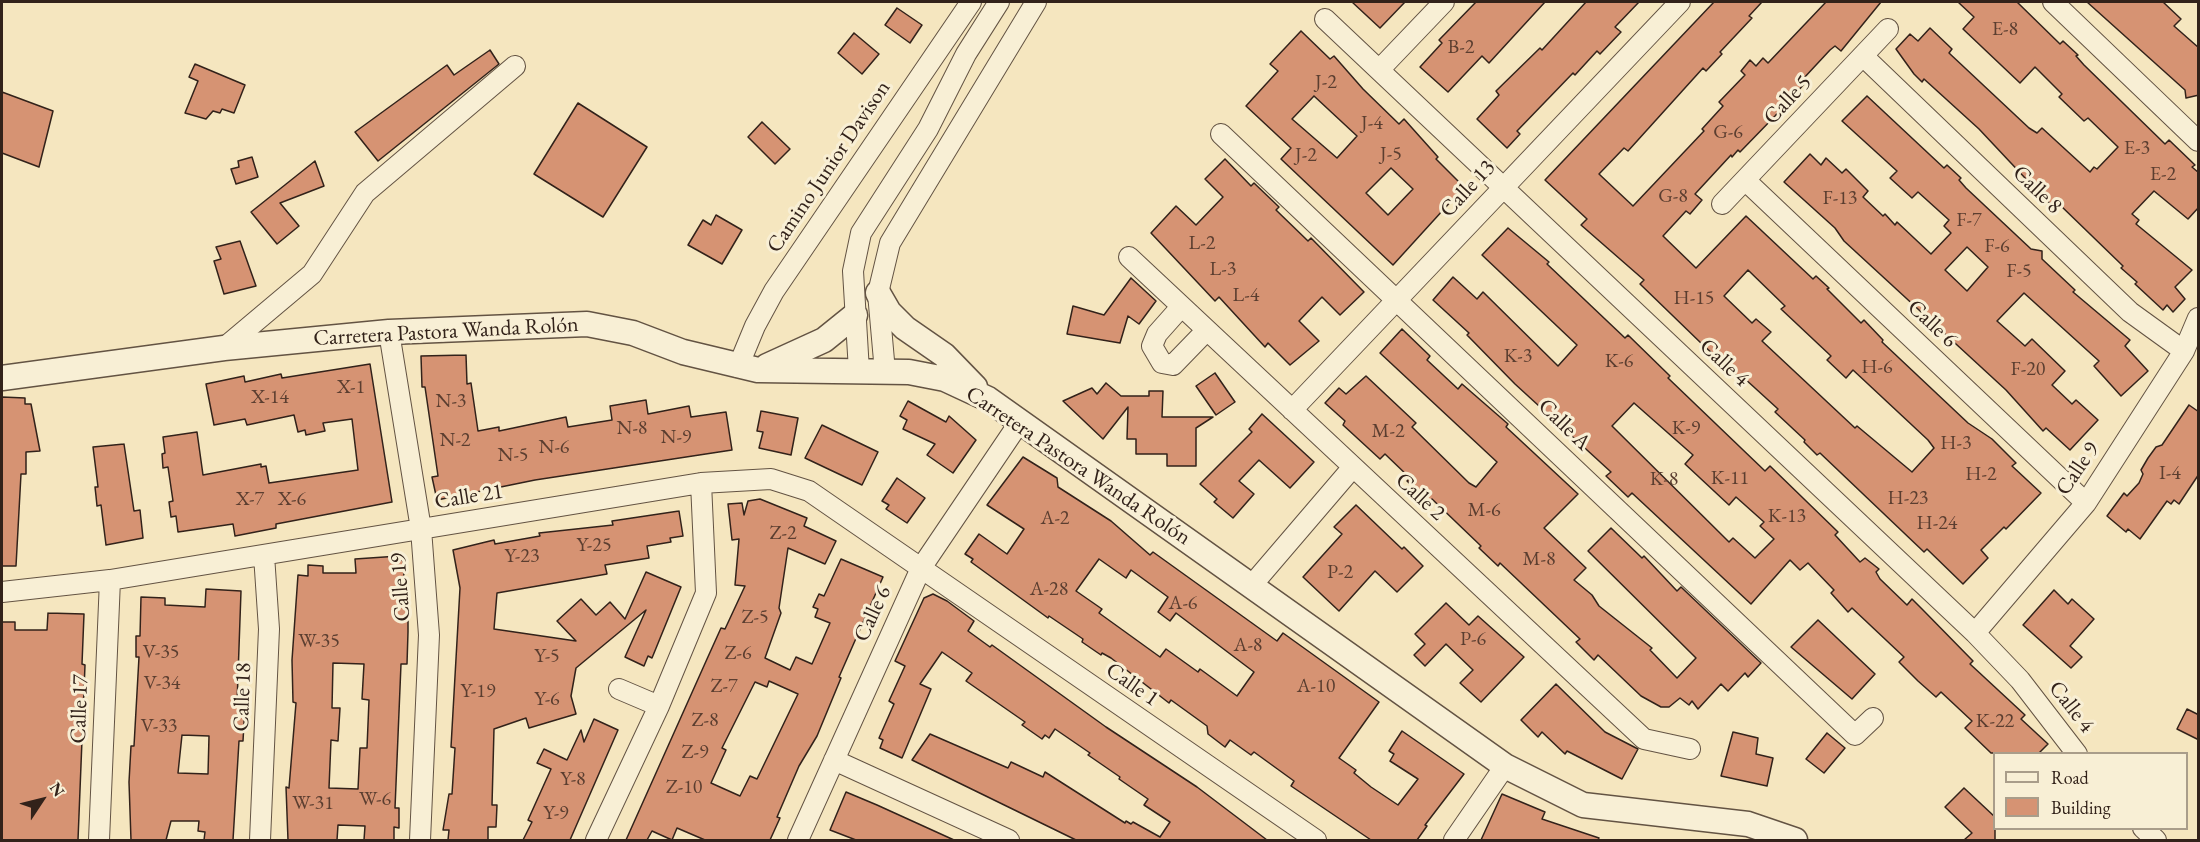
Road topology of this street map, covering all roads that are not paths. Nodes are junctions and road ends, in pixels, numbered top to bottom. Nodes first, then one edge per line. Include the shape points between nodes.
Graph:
1 (971, 2) edge
2 (999, 2) edge
3 (1036, 2) edge
4 (1444, 2) edge
5 (1680, 2) edge
6 (2052, 2) edge
7 (1325, 19) dead end
8 (1888, 29) dead end
9 (1863, 56) junction
10 (515, 66) dead end
11 (1379, 70) junction
12 (1221, 134) dead end
13 (2199, 141) edge
14 (1745, 180) junction
15 (1503, 188) junction
16 (1722, 204) dead end
17 (1129, 257) dead end
18 (878, 292) junction
19 (1397, 300) junction
20 (1181, 307) junction
21 (855, 315) junction
22 (2199, 318) edge
23 (1206, 331) junction
24 (389, 332) junction
25 (224, 348) junction
26 (2184, 351) junction
27 (748, 368) junction
28 (859, 371) junction
29 (885, 372) junction
30 (2, 378) edge
31 (987, 399) junction
32 (1292, 410) junction
33 (1019, 423) junction
34 (1353, 467) junction
35 (701, 483) junction
36 (2086, 503) junction
37 (421, 529) junction
38 (264, 555) junction
39 (921, 568) junction
40 (110, 580) junction
41 (1252, 585) junction
42 (2, 592) edge
43 (1975, 633) junction
44 (619, 689) dead end
45 (659, 706) junction
46 (1873, 718) dead end
47 (1690, 749) dead end
48 (2076, 752) edge
49 (834, 760) junction
50 (1505, 766) junction
51 (99, 840) edge
52 (260, 840) edge
53 (420, 840) edge
54 (596, 840) edge
55 (798, 840) edge
56 (1009, 840) edge
57 (1316, 840) edge
58 (1454, 840) edge
59 (1795, 840) edge

1 - 27 street, Camino Junior Davison via 774,291 755,326
2 - 21 street via 966,54 927,129 861,233 854,271
3 - 18 street via 890,243
4 - 11 street
5 - 15 street, Calle 13
6 - 13 street
7 - 11 street, Calle 4
8 - 9 street, Calle 5
9 - 14 street, Calle 5
9 - 26 street, Calle 8 via 2130,312
10 - 25 street via 364,193 312,274
11 - 15 street, Calle 4
12 - 19 street, Calle A
14 - 16 street, Calle 5
14 - 36 street, Calle 6
15 - 19 street, Calle 13
15 - 43 street, Calle 4
17 - 20 street, Calle 2
18 - 29 street
18 - 31 street via 904,328 944,355
19 - 32 street, Calle 13
19 - 46 street, Calle A via 1855,735
20 - 23 street, Calle 2
20 - 23 street via 1157,334 1152,346 1162,363 1173,365
21 - 27 street via 824,339
21 - 28 street
22 - 26 street, Calle 9
23 - 32 street, Calle 2
24 - 25 street, Carretera Pastora Wanda Rolón
24 - 27 street, Carretera Pastora Wanda Rolón via 586,324 633,333 683,352
24 - 37 street, Calle 19
25 - 30 street, Carretera Pastora Wanda Rolón
26 - 36 street, Calle 9
27 - 28 street, Carretera Pastora Wanda Rolón
28 - 29 street, Carretera Pastora Wanda Rolón
29 - 31 street, Carretera Pastora Wanda Rolón via 945,379
31 - 33 street, Carretera Pastora Wanda Rolón
32 - 34 street, Calle 2
33 - 39 street, Calle 6
33 - 41 street, Carretera Pastora Wanda Rolón
34 - 41 street
34 - 47 street, Calle 2 via 1644,739
35 - 37 street, Calle 21
35 - 39 street, Calle 21 via 771,478 809,491
35 - 45 street via 706,593
36 - 43 street, Calle 9
37 - 38 street, Calle 21
37 - 53 street, Calle 19 via 429,635
38 - 40 street, Calle 21
38 - 52 street, Calle 18 via 269,629
39 - 49 street, Calle 6
39 - 57 street, Calle 1
40 - 42 street, Calle 21
40 - 51 street, Calle 17
41 - 50 street, Carretera Pastora Wanda Rolón
43 - 48 street, Calle 4 via 2020,680
44 - 45 street
45 - 54 street
49 - 55 street, Calle 6
49 - 56 street
50 - 58 street
50 - 59 street, Carretera Pastora Wanda Rolón via 1584,805 1748,824

